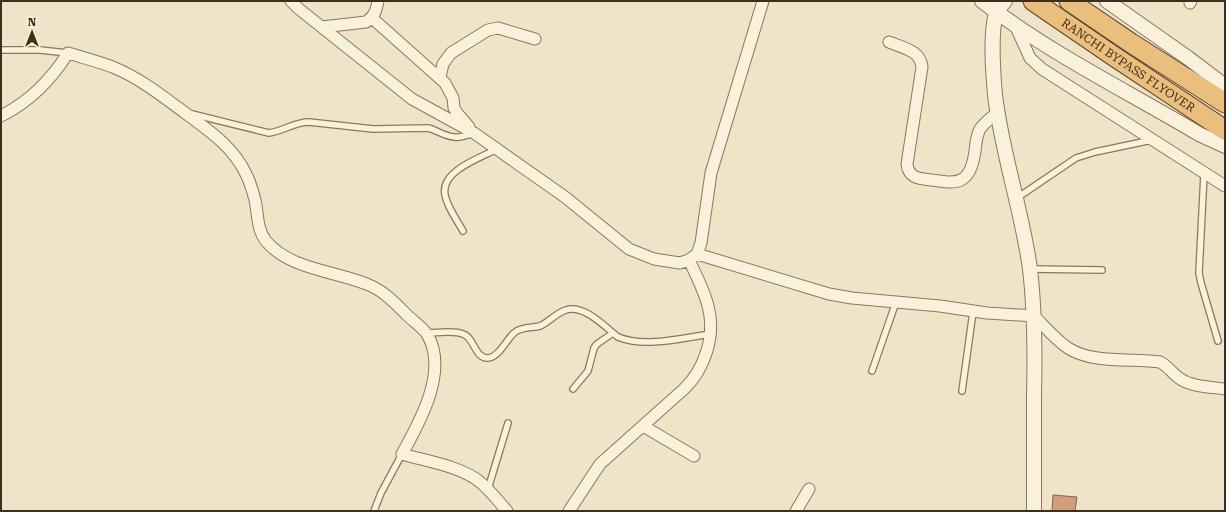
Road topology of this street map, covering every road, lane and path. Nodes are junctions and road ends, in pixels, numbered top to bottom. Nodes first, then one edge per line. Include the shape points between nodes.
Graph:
1 (291, 1) edge
2 (378, 1) edge
3 (763, 1) edge
4 (982, 1) edge
5 (1069, 1) edge
6 (1107, 1) edge
7 (1036, 3) edge
8 (1001, 7) edge
9 (372, 18) junction
10 (322, 27) junction
11 (1016, 27) junction
12 (535, 39) dead end
13 (889, 42) dead end
14 (1, 50) edge
15 (68, 54) junction
16 (440, 77) junction
17 (1225, 86) edge
18 (1225, 103) edge
19 (184, 112) junction
20 (998, 112) junction
21 (1, 116) edge
22 (1225, 130) edge
23 (474, 133) junction
24 (1152, 140) junction
25 (1225, 146) edge
26 (497, 149) junction
27 (1204, 174) junction
28 (1225, 186) edge
29 (1016, 198) junction
30 (463, 231) dead end
31 (693, 257) junction
32 (1030, 269) junction
33 (1102, 270) dead end
34 (896, 302) junction
35 (973, 312) junction
36 (1034, 316) junction
37 (426, 333) junction
38 (613, 333) junction
39 (710, 334) junction
40 (1218, 341) dead end
41 (872, 372) dead end
42 (573, 389) dead end
43 (1225, 389) edge
44 (962, 391) dead end
45 (508, 424) dead end
46 (643, 426) junction
47 (402, 454) junction
48 (694, 456) dead end
49 (488, 489) junction
50 (809, 489) dead end
51 (374, 511) edge
52 (507, 511) edge
53 (569, 511) edge
54 (796, 511) edge
55 (1034, 511) edge

1 - 10 street
2 - 9 street
3 - 31 street via 711,173 702,242
4 - 8 street
5 - 18 highway, RANCHI BYPASS FLYOVER
6 - 17 street
7 - 22 highway, RANCHI BYPASS FLYOVER
8 - 11 street
8 - 20 street via 993,40
9 - 10 street via 366,22
9 - 16 street
10 - 23 street via 412,99
11 - 24 street via 1026,52 1035,63
11 - 25 street via 1199,134
12 - 16 street via 498,28 488,30 451,53 443,64
13 - 20 street via 914,52 921,61 907,164 910,174 914,177 953,183 959,181 973,163 979,131
14 - 15 lane via 40,50
15 - 19 street via 115,68 159,93
15 - 21 street via 42,86 16,109
16 - 23 street via 449,89 457,113
19 - 23 lane via 269,133 301,122 374,129 428,128 456,138
19 - 37 street via 227,146 238,160 247,175 255,200 259,227 266,240 278,252 295,261 369,285 393,301
20 - 29 street
23 - 26 street
24 - 27 street
24 - 29 lane via 1076,158
26 - 30 lane via 457,170 449,176 446,183 444,190 447,201
26 - 31 street via 565,197 629,249 666,262 680,263
27 - 28 street
27 - 40 lane via 1199,273
29 - 32 street
31 - 34 street via 829,294
31 - 39 street via 708,307
32 - 33 lane
32 - 36 street
34 - 35 street
34 - 41 lane
35 - 36 street
35 - 44 lane
36 - 43 street via 1062,343 1077,353 1101,358 1160,362 1186,382
36 - 55 street
37 - 38 lane via 464,334 480,354 488,358 498,353 517,331 539,326 566,310 581,310
37 - 47 street via 436,360 434,376 420,418
38 - 39 lane via 624,340 639,342
38 - 42 lane via 596,344 588,372
39 - 46 street via 702,363 692,381
45 - 49 lane
46 - 48 street
46 - 53 street via 600,464
47 - 49 street via 456,469 478,480
47 - 51 lane
49 - 52 street
50 - 54 street

